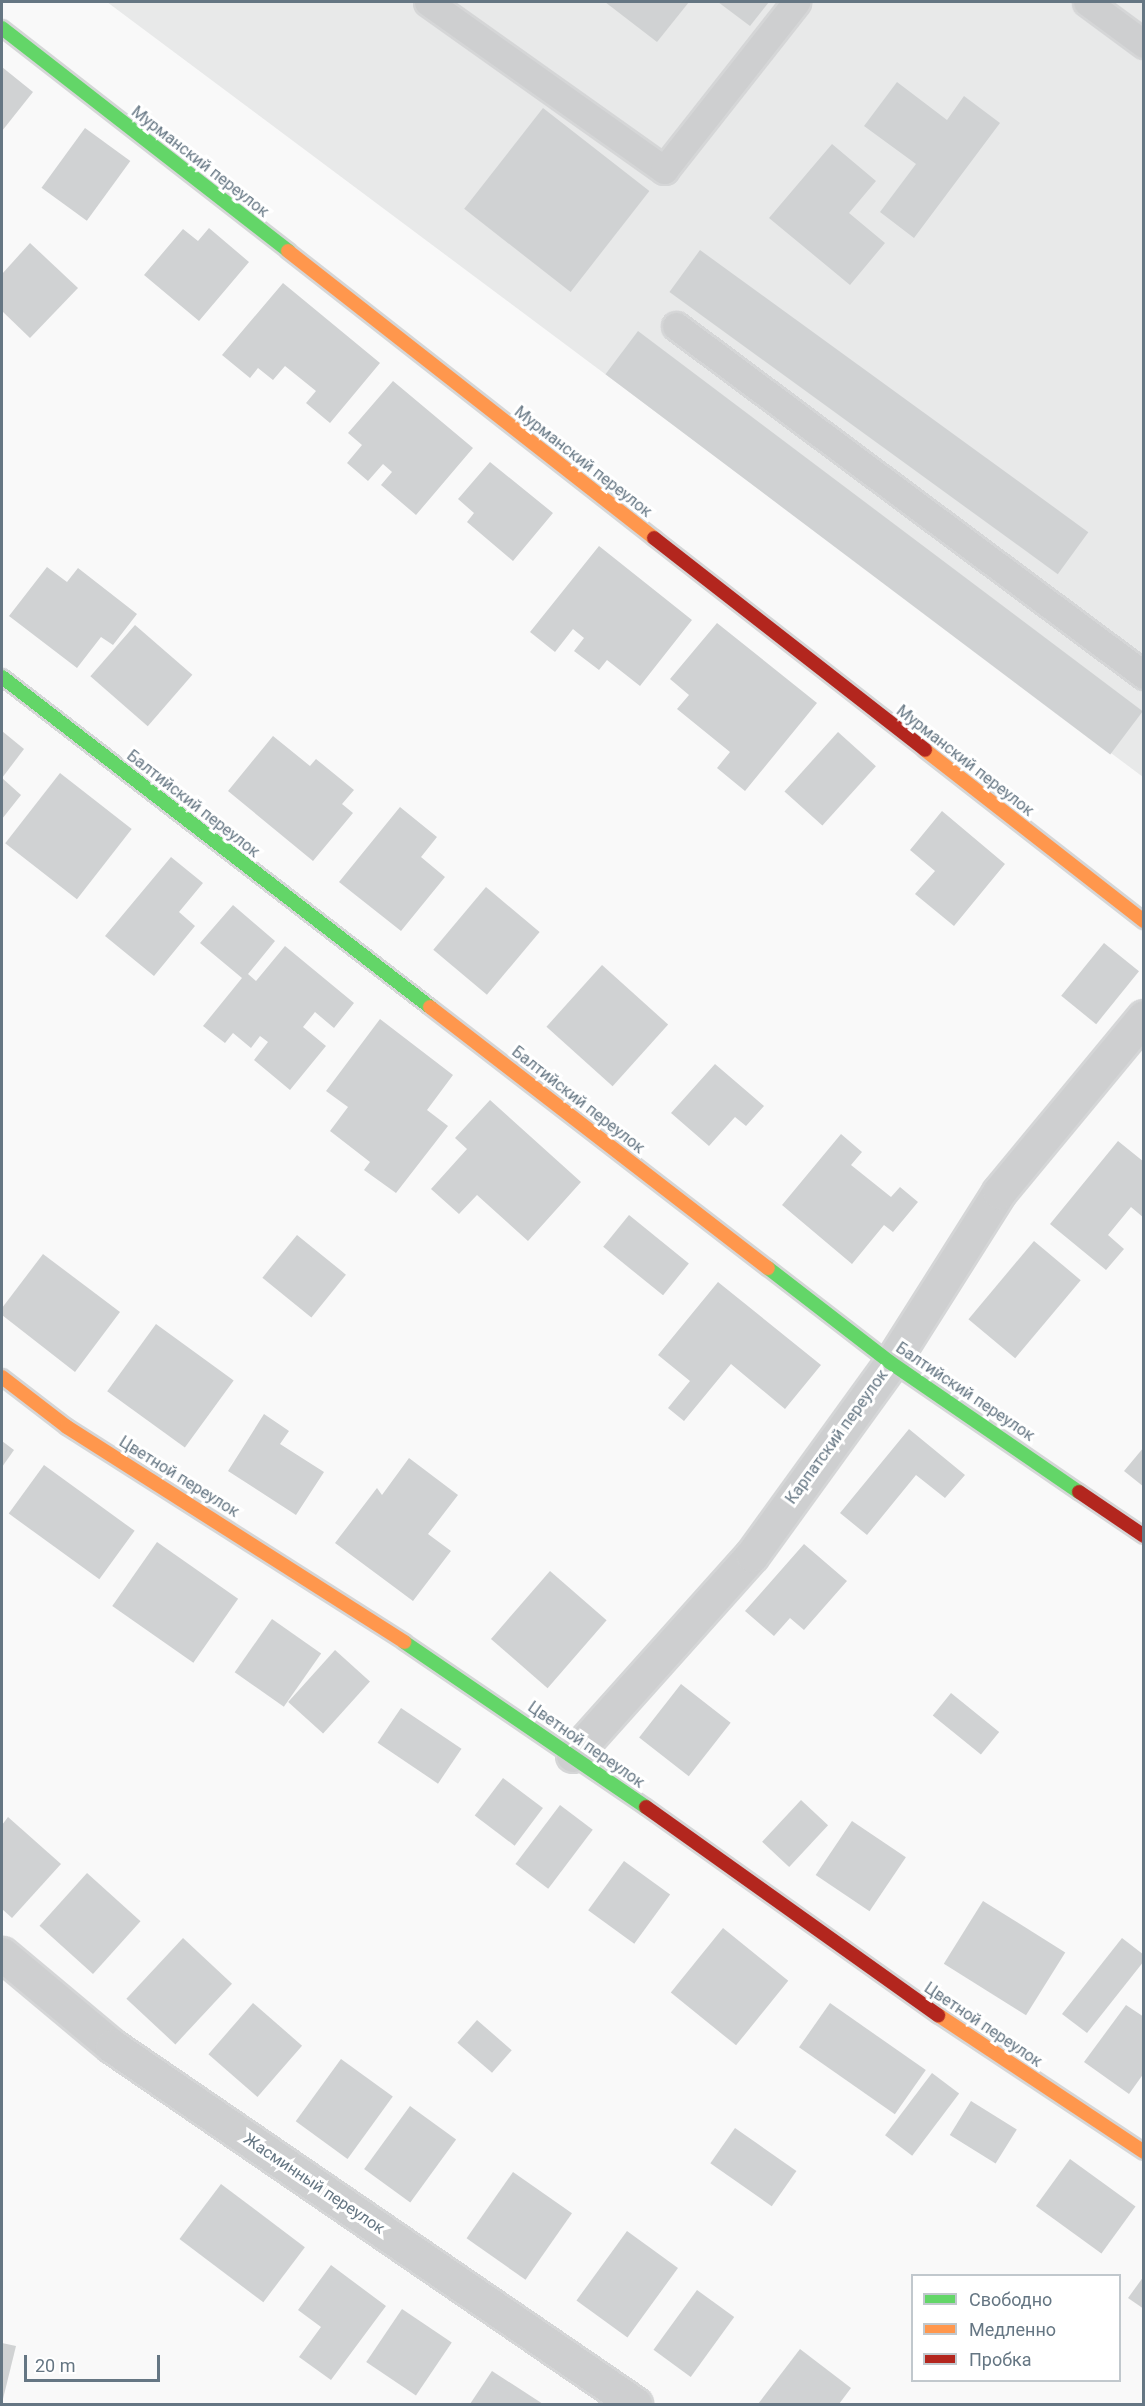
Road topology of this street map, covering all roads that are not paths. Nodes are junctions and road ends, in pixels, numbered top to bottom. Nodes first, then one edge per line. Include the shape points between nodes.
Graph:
1 (428, 2) edge
2 (796, 2) edge
3 (1087, 2) edge
4 (2, 28) edge
5 (1143, 44) edge
6 (676, 326) dead end
7 (1143, 675) edge
8 (2, 677) edge
9 (1143, 921) edge
10 (1143, 1017) edge
11 (891, 1363) junction
12 (2, 1377) edge
13 (1143, 1536) edge
14 (573, 1755) junction
15 (2, 1954) edge
16 (1143, 2152) edge
17 (635, 2404) edge

1 - 2 lane via 664,170
3 - 5 lane
4 - 9 street, Мурманский переулок
6 - 7 lane
8 - 11 street, Балтийский переулок
10 - 11 street, Карпатский переулок via 999,1192
11 - 13 street, Балтийский переулок
11 - 14 street, Карпатский переулок via 752,1554
12 - 14 street, Цветной переулок via 67,1427 299,1572
14 - 16 street, Цветной переулок via 901,1991
15 - 17 street, Жасминный переулок via 112,2046

